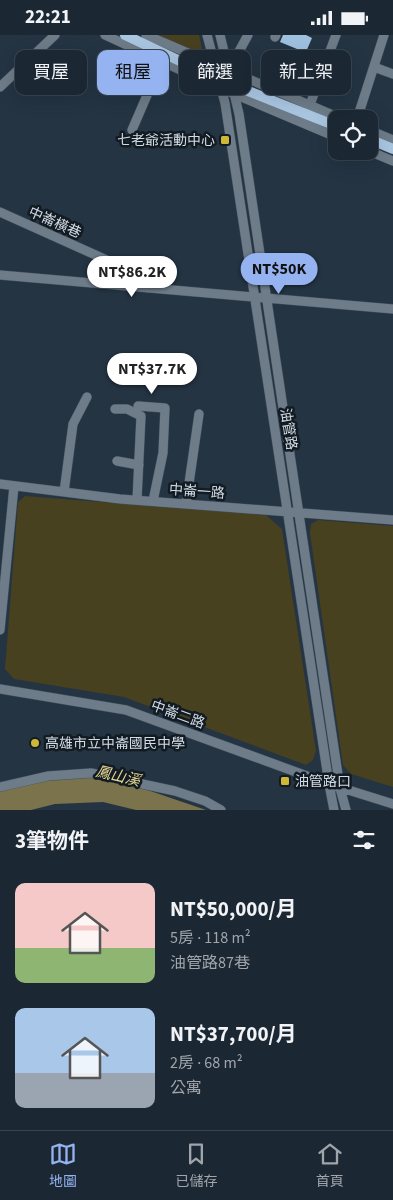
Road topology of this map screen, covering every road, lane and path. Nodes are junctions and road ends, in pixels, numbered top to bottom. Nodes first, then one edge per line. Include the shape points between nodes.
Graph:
1 (54, 35) edge
2 (105, 35) edge
3 (125, 35) edge
4 (146, 35) edge
5 (207, 35) edge
6 (220, 35) edge
7 (248, 35) edge
8 (336, 35) edge
9 (384, 35) edge
10 (143, 50) edge
11 (150, 50) edge
12 (179, 50) edge
13 (211, 50) edge
14 (224, 50) edge
15 (240, 50) edge
16 (374, 67) junction
17 (393, 74) edge
18 (251, 84) edge
19 (0, 87) edge
20 (251, 92) edge
21 (147, 95) edge
22 (223, 95) edge
23 (235, 95) joint
24 (361, 110) edge
25 (306, 114) junction
26 (328, 117) edge
27 (328, 123) edge
28 (132, 130) dead end
29 (328, 131) edge
30 (378, 134) edge
31 (393, 140) edge
32 (378, 143) edge
33 (393, 149) edge
34 (378, 155) edge
35 (393, 161) edge
36 (0, 212) edge
37 (0, 275) edge
38 (148, 288) junction
39 (254, 295) junction
40 (267, 297) junction
41 (393, 309) edge
42 (86, 397) dead end
43 (138, 406) dead end
44 (115, 409) dead end
45 (199, 414) dead end
46 (117, 461) dead end
47 (139, 465) junction
48 (0, 484) edge
49 (14, 486) junction
50 (64, 492) junction
51 (137, 500) junction
52 (153, 501) junction
53 (186, 504) junction
54 (293, 512) junction
55 (393, 520) edge
56 (0, 631) edge
57 (0, 689) edge
58 (328, 784) junction
59 (0, 787) edge
60 (340, 788) junction
61 (393, 804) edge
62 (221, 810) edge
63 (334, 810) edge
64 (346, 810) edge

1 - 19 street
2 - 10 street
3 - 11 main road
4 - 12 street
5 - 13 street, 油管路
6 - 14 street, 油管路
7 - 15 street
8 - 25 street
9 - 16 street
16 - 17 street
16 - 24 street
18 - 25 street
20 - 25 main road
21 - 28 street
22 - 39 street, 油管路
23 - 25 street
23 - 40 street, 油管路
25 - 26 street
25 - 27 main road
25 - 29 street
30 - 31 street
32 - 33 main road
34 - 35 street
36 - 38 street, 中崙橫巷 via 140,275
37 - 38 street
38 - 39 street
39 - 40 street
39 - 54 street, 油管路
40 - 41 street
40 - 54 street, 油管路
42 - 50 street via 73,424
43 - 52 street via 165,408 163,453
44 - 47 street via 127,409 141,416
45 - 53 street
46 - 47 street
47 - 51 street
48 - 49 street, 中崙一路
49 - 50 street, 中崙一路
49 - 56 street
50 - 51 street, 中崙一路
51 - 52 street, 中崙一路
52 - 53 street, 中崙一路
53 - 54 street, 中崙一路
54 - 55 street, 中崙一路
54 - 58 street, 油管路
54 - 60 street, 油管路
57 - 58 street, 中崙二路 via 126,710
58 - 60 street, 中崙二路
58 - 63 street, 油管路
59 - 62 street via 48,777 91,773 175,791
60 - 61 street, 中崙二路
60 - 64 street, 油管路

